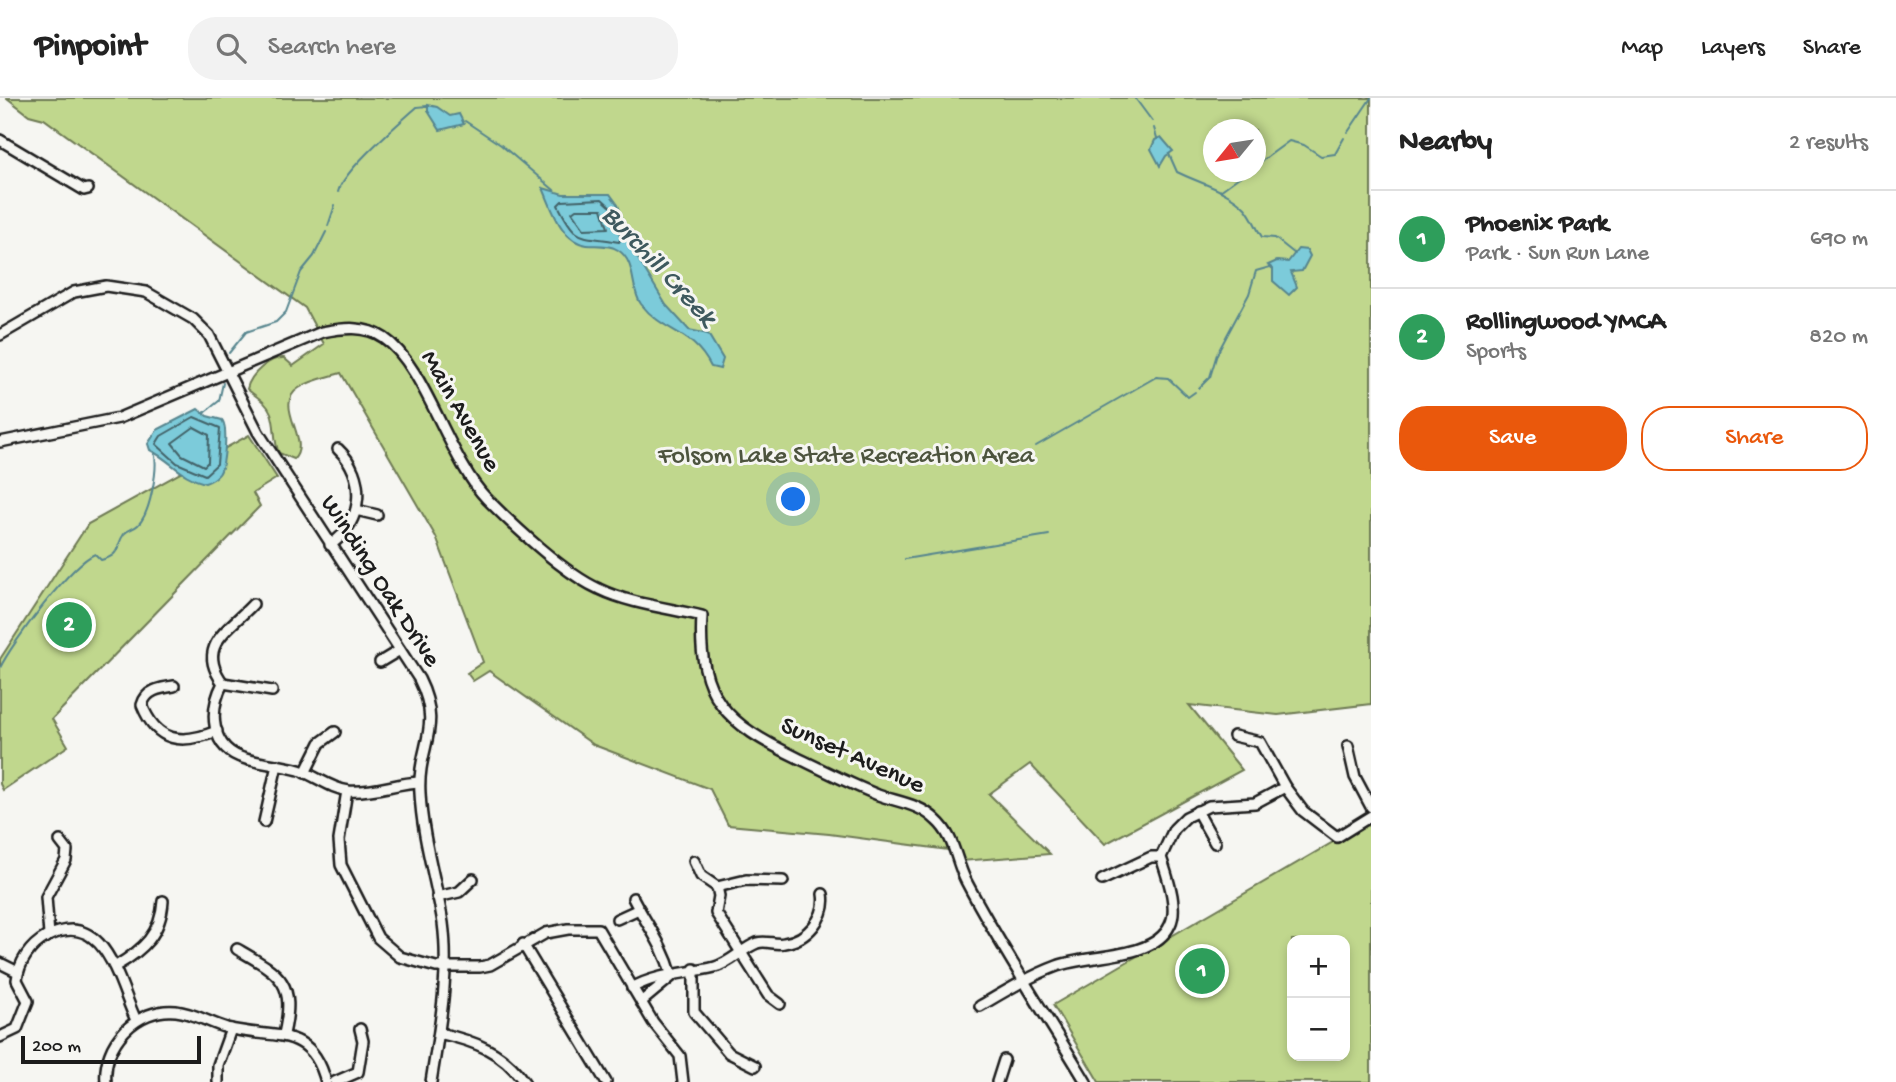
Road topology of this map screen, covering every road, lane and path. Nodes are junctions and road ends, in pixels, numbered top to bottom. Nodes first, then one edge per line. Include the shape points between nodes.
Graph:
1 (1, 141) edge
2 (88, 189) dead end
3 (0, 335) edge
4 (228, 371) junction
5 (0, 442) edge
6 (338, 449) dead end
7 (356, 510) junction
8 (377, 515) dead end
9 (330, 545) junction
10 (253, 604) dead end
11 (702, 617) joint
12 (400, 650) junction
13 (380, 662) dead end
14 (223, 682) junction
15 (173, 685) dead end
16 (272, 691) dead end
17 (217, 731) junction
18 (335, 732) dead end
19 (1234, 736) dead end
20 (1348, 746) dead end
21 (277, 765) junction
22 (305, 773) junction
23 (419, 782) junction
24 (1285, 787) junction
25 (346, 790) junction
26 (1371, 807) edge
27 (1197, 811) junction
28 (1371, 816) edge
29 (264, 822) dead end
30 (60, 841) dead end
31 (1215, 843) dead end
32 (1161, 857) junction
33 (694, 862) dead end
34 (473, 879) dead end
35 (1102, 880) dead end
36 (783, 881) dead end
37 (717, 887) junction
38 (823, 894) dead end
39 (437, 897) junction
40 (633, 898) dead end
41 (163, 901) dead end
42 (639, 909) junction
43 (617, 919) dead end
44 (49, 935) junction
45 (523, 944) junction
46 (237, 949) dead end
47 (740, 951) junction
48 (0, 963) edge
49 (116, 966) junction
50 (444, 968) junction
51 (694, 969) junction
52 (18, 972) junction
53 (672, 976) junction
54 (1026, 981) junction
55 (632, 988) junction
56 (641, 1002) junction
57 (780, 1004) dead end
58 (980, 1006) dead end
59 (136, 1020) junction
60 (231, 1029) junction
61 (360, 1029) dead end
62 (439, 1033) junction
63 (284, 1034) junction
64 (0, 1037) edge
65 (1004, 1060) dead end
66 (755, 1066) dead end
67 (107, 1082) edge
68 (218, 1082) edge
69 (326, 1082) edge
70 (335, 1082) edge
71 (431, 1082) edge
72 (524, 1082) edge
73 (606, 1082) edge
74 (684, 1082) edge
75 (997, 1082) edge
76 (1086, 1082) edge

1 - 2 street
3 - 4 street, Winding Oak Drive via 74,292 106,286 130,288 160,298 193,319 209,335
4 - 5 street, Main Avenue via 119,418
4 - 9 street, Winding Oak Drive via 258,432
4 - 11 street, Main Avenue via 322,332 355,328 379,335 404,358 467,474 518,527 599,589
6 - 7 street via 355,468
7 - 8 street
7 - 9 street via 347,531
9 - 12 street, Winding Oak Drive
10 - 14 street via 213,646 211,658
11 - 54 street, Sunset Avenue via 705,674 725,712 760,740 879,795 917,807 935,819 953,842 966,880
12 - 13 street
12 - 23 street, Winding Oak Drive via 423,688 430,714 430,737
14 - 16 street
14 - 17 street via 213,705
15 - 17 street via 151,692 142,705 162,733 187,741
17 - 21 street via 238,756
18 - 22 street via 320,743
19 - 24 street via 1260,742
20 - 26 street via 1355,777
21 - 22 street
21 - 29 street
22 - 25 street
23 - 25 street
23 - 39 street, Winding Oak Drive
24 - 27 street via 1255,803
24 - 28 street via 1317,824 1337,837
25 - 50 street via 339,839 341,865 373,930 400,957
27 - 31 street
27 - 32 street via 1179,823
30 - 44 street via 67,850 66,860 46,897
32 - 35 street via 1151,857
32 - 54 street via 1173,908 1165,933 1138,950 1065,963
33 - 37 street via 701,876
34 - 39 street via 459,892
36 - 37 street via 746,880
37 - 47 street via 716,913
38 - 47 street via 823,909 810,930 790,942 758,943
39 - 50 street, Winding Oak Drive
40 - 42 street
41 - 49 street via 162,918 148,943
42 - 43 street
42 - 53 street via 666,951
44 - 49 street via 70,932 88,936 105,948
44 - 52 street via 29,950
45 - 50 street via 490,965
45 - 55 street via 555,930 598,929
45 - 73 street
46 - 63 street via 274,970 284,983 289,1013
47 - 51 street via 717,966
47 - 57 street via 768,995
48 - 52 street
49 - 59 street
50 - 62 street, Winding Oak Drive
51 - 53 street
51 - 66 street via 694,1012 729,1053
52 - 64 street via 19,988 28,1001 17,1029
53 - 55 street
53 - 56 street
54 - 58 street
54 - 76 street, Sunset Avenue
55 - 56 street
56 - 74 street via 675,1046
59 - 60 street via 177,1011
59 - 67 street via 110,1052
60 - 63 street
60 - 68 street via 218,1065
61 - 70 street via 363,1041 358,1072
62 - 71 street, Winding Oak Drive
62 - 72 street via 492,1051
63 - 69 street via 312,1051
65 - 75 street

